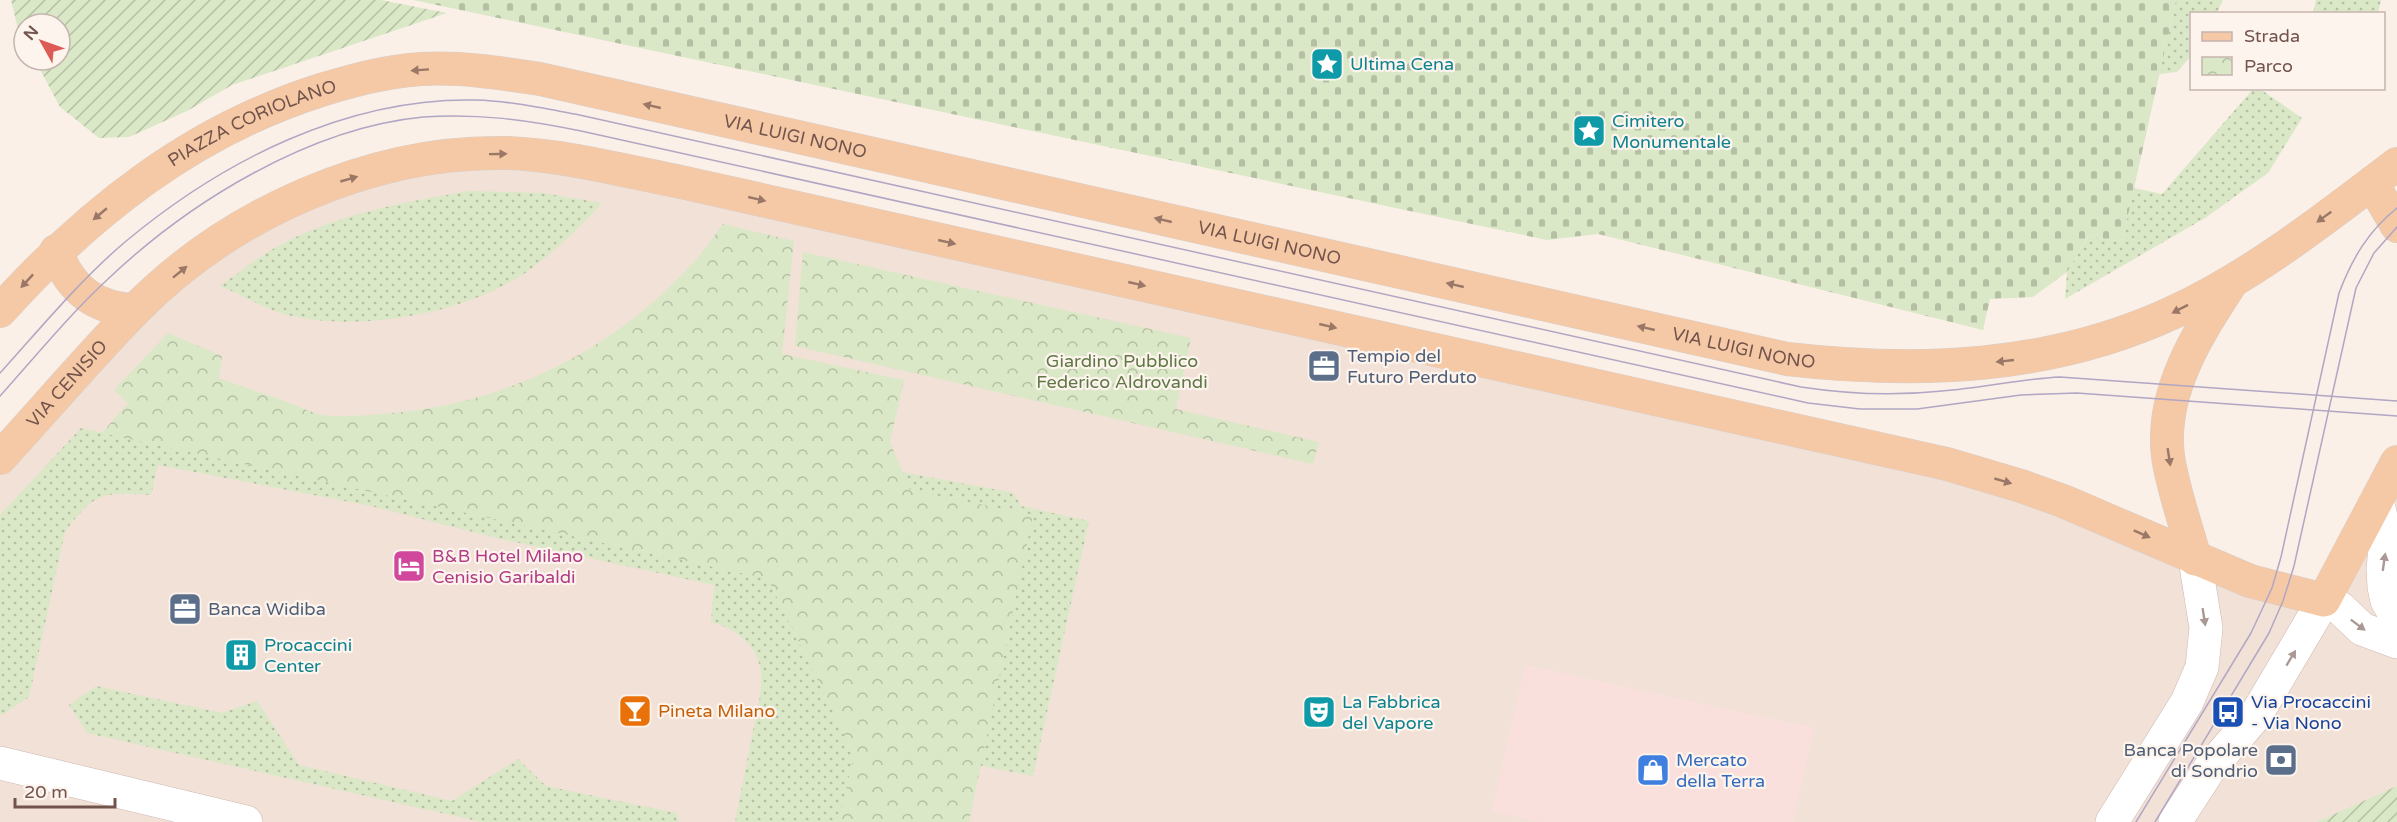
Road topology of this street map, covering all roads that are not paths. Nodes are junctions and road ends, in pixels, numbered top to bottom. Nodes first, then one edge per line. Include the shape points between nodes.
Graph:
1 (479, 70) joint
2 (2384, 173) edge
3 (2397, 226) edge
4 (56, 251) junction
5 (2232, 281) junction
6 (135, 309) junction
7 (0, 311) edge
8 (0, 458) edge
9 (2397, 462) edge
10 (2377, 500) junction
11 (2195, 559) junction
12 (2324, 600) junction
13 (2397, 618) edge
14 (2397, 642) edge
15 (0, 763) edge
16 (246, 822) edge
17 (2112, 822) edge
18 (2175, 822) edge

1 -> 4 main road, PIAZZA CORIOLANO via 422,69 368,76 270,109 199,143 144,178
5 -> 1 main road, VIA LUIGI NONO via 2110,338 2015,360 1896,368 1787,359 540,79
2 - 3 main road
2 -> 5 main road, VIA LUIGI NONO
4 - 6 main road via 66,273 83,292 105,306
4 -> 7 main road
5 -> 11 main road via 2190,349 2169,420 2168,458
6 - 8 main road, VIA CENISIO
6 -> 11 main road via 218,240 327,185 440,158 528,155 681,182 1947,464 2063,501
9 - 10 main road
10 - 12 main road
13 -> 10 street via 2384,587 2386,538
11 - 12 main road via 2272,588
11 -> 17 street via 2206,628 2198,679
12 -> 14 street via 2340,608 2362,629
18 -> 12 street via 2210,768 2260,708
15 - 16 street

